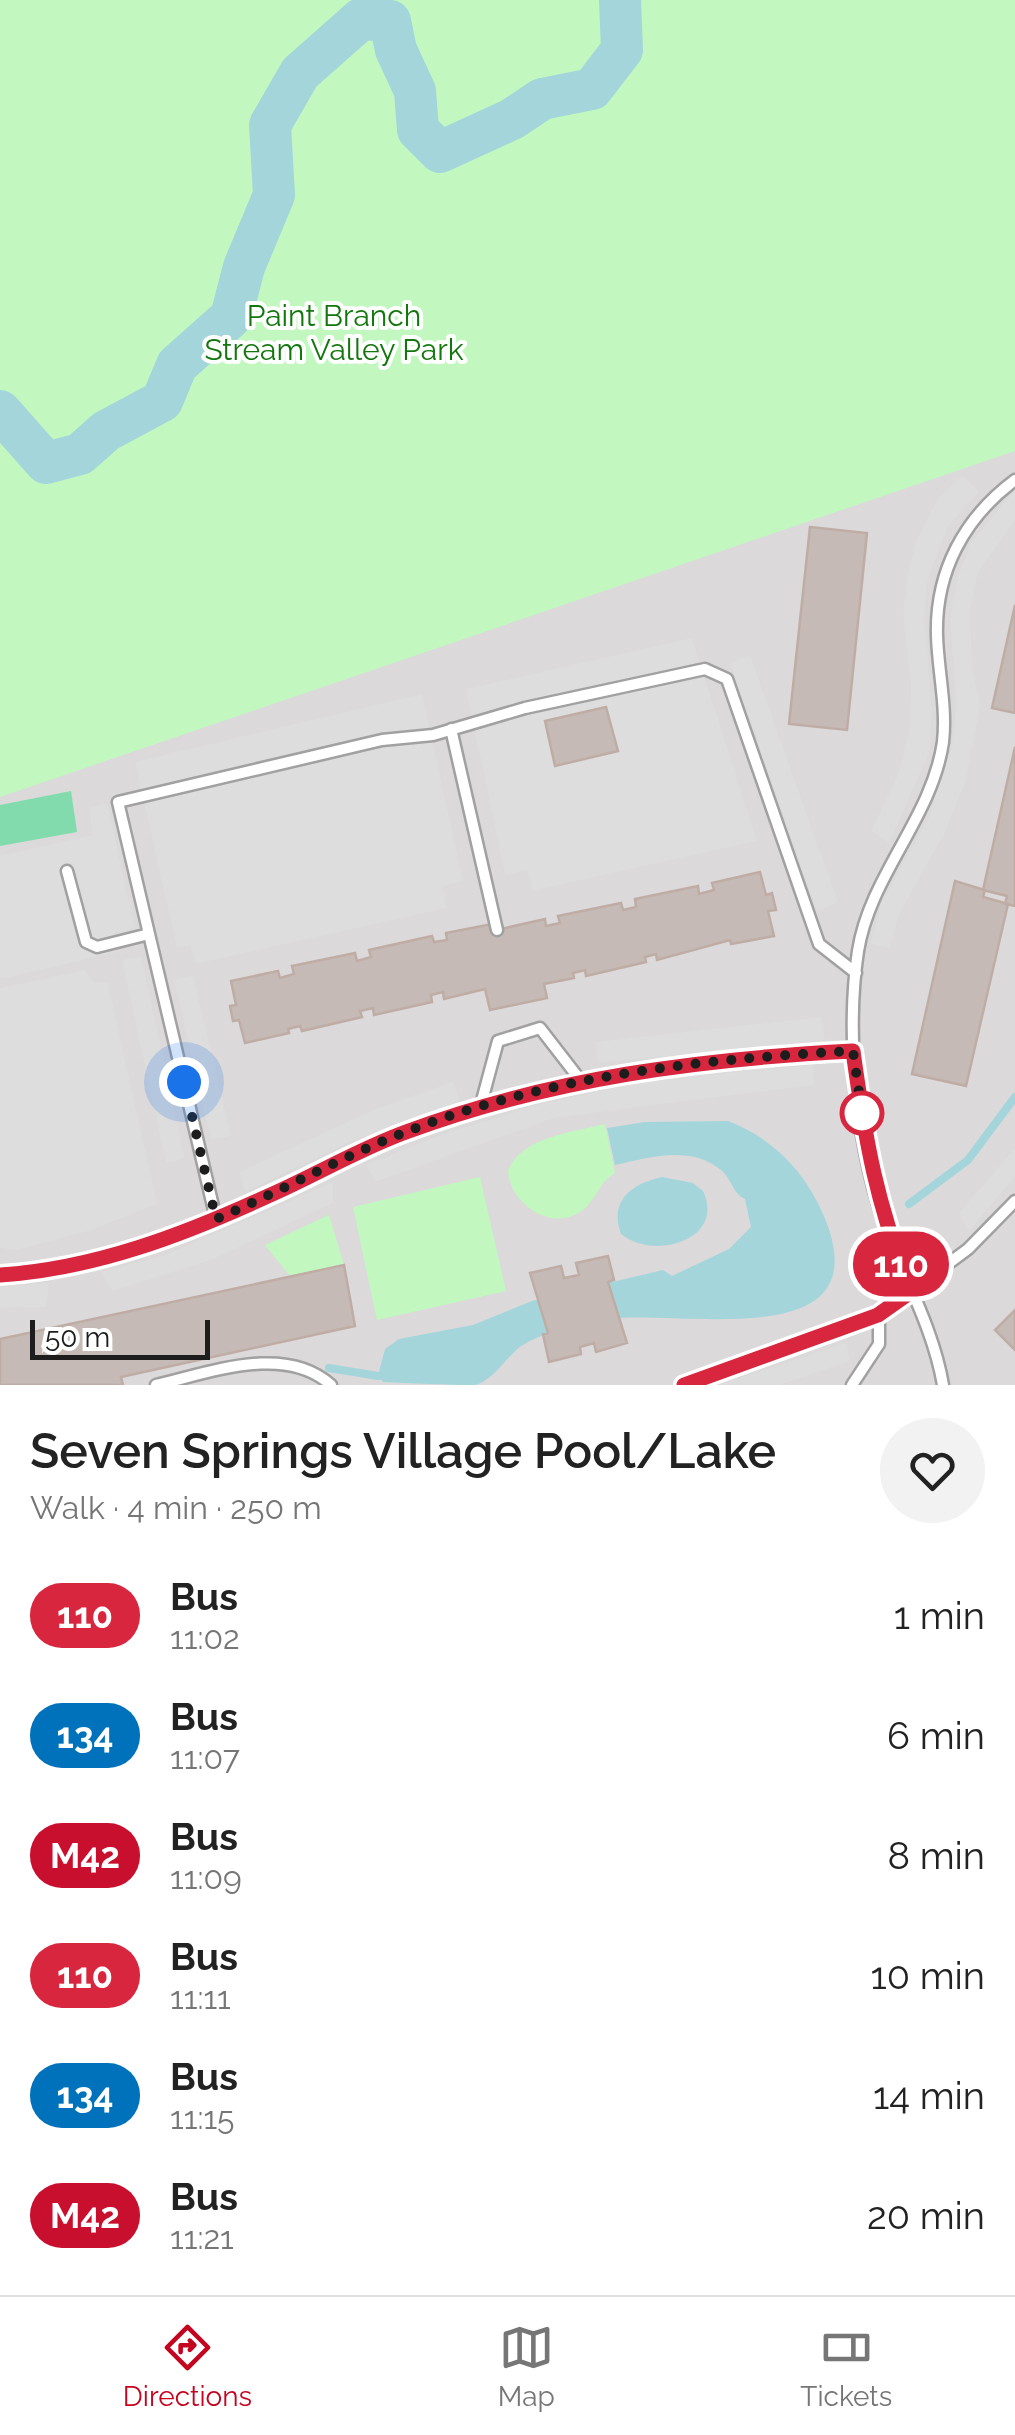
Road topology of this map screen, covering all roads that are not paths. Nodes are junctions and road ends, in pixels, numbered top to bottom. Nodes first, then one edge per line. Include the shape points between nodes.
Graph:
1 (1015, 480) edge
2 (452, 729) junction
3 (67, 870) dead end
4 (498, 930) dead end
5 (148, 934) junction
6 (856, 973) junction
7 (853, 1051) junction
8 (581, 1080) junction
9 (480, 1108) junction
10 (1015, 1201) edge
11 (216, 1219) junction
12 (0, 1274) edge
13 (912, 1291) junction
14 (878, 1315) junction
15 (156, 1385) edge
16 (331, 1385) edge
17 (684, 1385) edge
18 (852, 1385) edge
19 (943, 1385) edge

1 - 6 lane via 977,516 944,572 937,635 944,710 934,785 868,915
2 - 4 lane
2 - 5 lane via 118,802
2 - 6 lane via 706,669 727,678 819,944
3 - 5 lane via 86,942 97,947
5 - 11 lane
6 - 7 lane
7 - 8 lane via 679,1064
7 - 13 lane via 869,1165
8 - 9 lane
8 - 9 lane via 540,1028 498,1041
9 - 11 lane via 403,1133
10 - 13 lane
11 - 12 lane via 136,1249 39,1272
13 - 14 lane
13 - 19 lane
14 - 17 lane
14 - 18 lane via 879,1344
15 - 16 lane via 270,1363 302,1368

